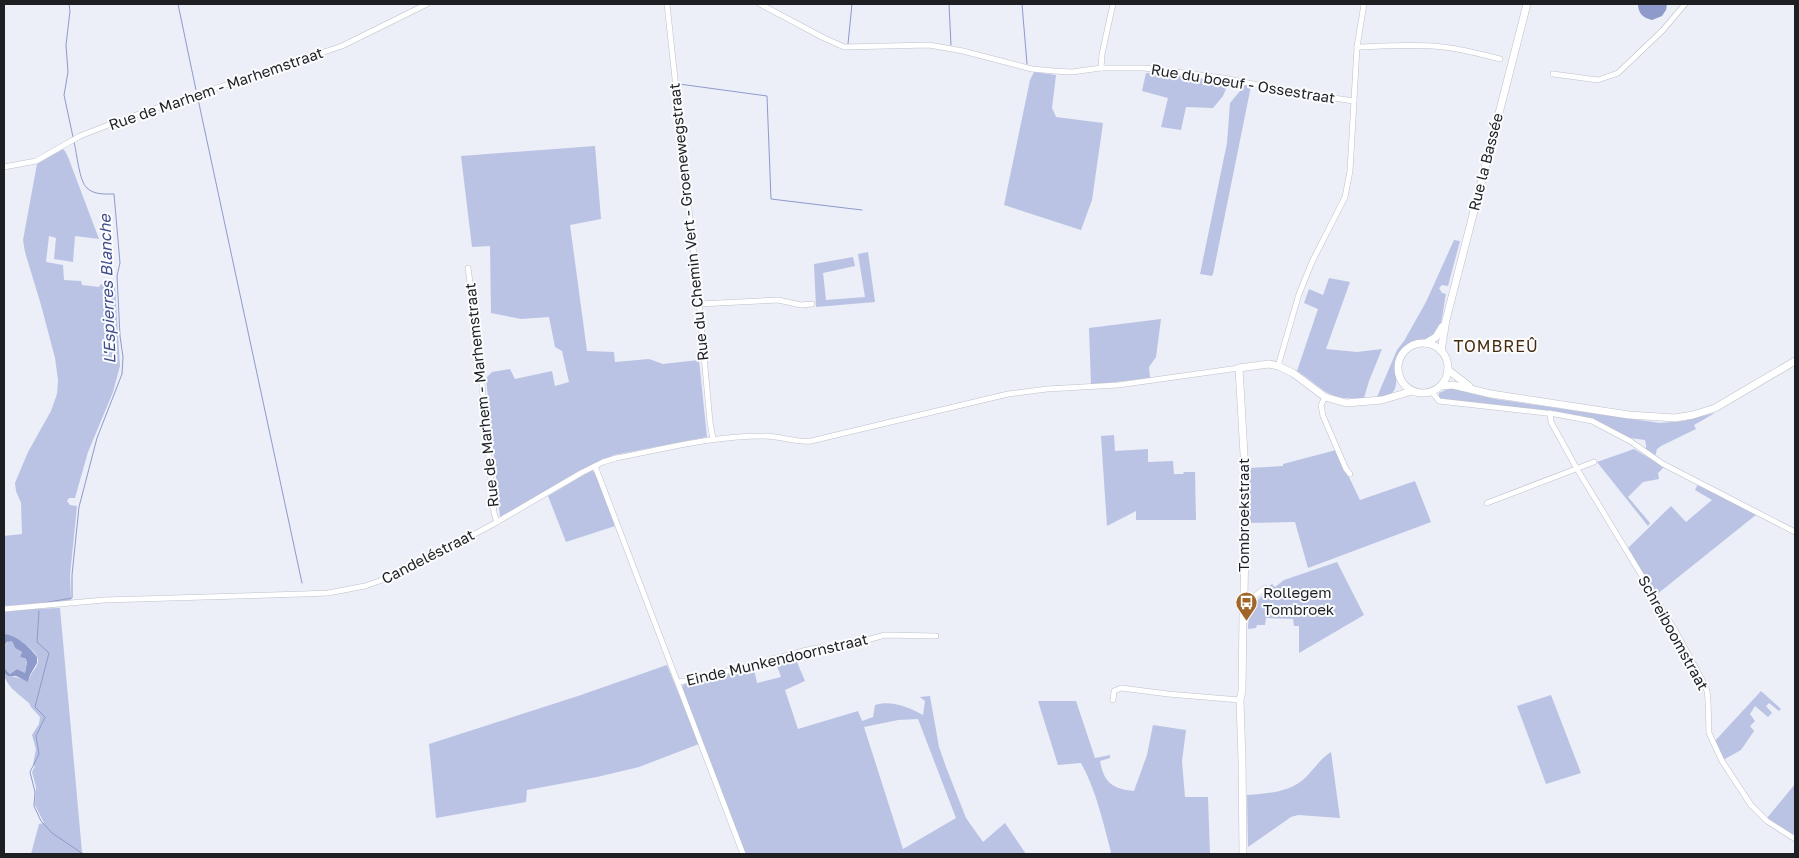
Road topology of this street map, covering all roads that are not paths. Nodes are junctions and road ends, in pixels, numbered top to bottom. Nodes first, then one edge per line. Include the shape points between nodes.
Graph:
1 (427, 4) edge
2 (667, 4) edge
3 (760, 4) edge
4 (1113, 4) edge
5 (1364, 4) edge
6 (1527, 4) edge
7 (1685, 4) edge
8 (1358, 47) junction
9 (1500, 59) dead end
10 (1101, 68) junction
11 (1553, 74) dead end
12 (1354, 101) junction
13 (4, 167) edge
14 (468, 268) dead end
15 (699, 304) junction
16 (812, 304) dead end
17 (1446, 320) junction
18 (1426, 344) junction
19 (1441, 351) junction
20 (1795, 361) edge
21 (1278, 366) junction
22 (1239, 368) junction
23 (1448, 370) junction
24 (1400, 379) junction
25 (1441, 386) junction
26 (1471, 388) junction
27 (1412, 391) junction
28 (1432, 392) junction
29 (1325, 397) junction
30 (1388, 398) junction
31 (1550, 413) junction
32 (713, 439) junction
33 (1594, 462) dead end
34 (595, 466) junction
35 (1577, 469) junction
36 (1350, 474) dead end
37 (1486, 503) dead end
38 (497, 522) junction
39 (1795, 532) edge
40 (1265, 588) dead end
41 (1246, 600) junction
42 (4, 609) edge
43 (936, 636) dead end
44 (679, 682) junction
45 (1242, 691) junction
46 (1113, 700) dead end
47 (1240, 700) junction
48 (1241, 733) junction
49 (1795, 839) edge
50 (744, 854) edge
51 (1243, 854) edge

1 - 13 street, Rue de Marhem - Marhemstraat via 342,46 106,126 80,136 36,161
2 - 15 street, Rue du Chemin Vert - Groenewegstraat
3 - 10 street, Rue du boeuf - Ossestraat via 844,47 929,45 1032,69 1072,72
4 - 10 street
5 - 8 street
6 - 17 main road, Rue la Bassée
7 - 11 street via 1618,73 1598,80
8 - 9 street via 1441,47
8 - 12 street
10 - 12 street, Rue du boeuf - Ossestraat via 1144,68 1223,78
12 - 21 street via 1350,171 1344,197 1299,294
14 - 38 street, Rue de Marhem - Marhemstraat
15 - 16 street via 767,300
15 - 32 street, Rue du Chemin Vert - Groenewegstraat
17 - 18 main road, Rue la Bassée via 1436,337
17 - 19 main road, Rue la Bassée
18 - 19 main road
18 - 24 main road via 1413,345 1403,353 1398,368
19 - 23 main road
20 - 26 main road via 1715,408 1675,418 1652,418 1491,394
21 - 22 main road
21 - 29 main road
22 - 32 street, Candeléstraat via 1118,385 1023,392 811,441 763,435
22 - 41 main road, Tombroekstraat via 1246,489
23 - 25 main road
23 - 26 main road
24 - 27 main road
24 - 30 main road
25 - 26 main road
25 - 28 main road
27 - 28 main road
27 - 30 main road
28 - 31 street via 1437,400
29 - 30 main road via 1346,403
29 - 36 street via 1321,405 1323,416
31 - 35 street, Schreiboomstraat via 1551,422
31 - 39 street via 1599,424 1663,464
32 - 34 street, Candeléstraat via 616,458
33 - 35 street
34 - 38 street, Candeléstraat
34 - 44 street, Einde Munkendoornstraat
35 - 37 street
35 - 49 street, Schreiboomstraat via 1701,678 1708,700 1709,733 1722,761 1751,805 1767,821
38 - 42 street, Candeléstraat via 402,573 351,589 303,594 104,600
40 - 41 street
41 - 45 main road, Tombroekstraat
43 - 44 street, Einde Munkendoornstraat via 885,635 845,646 807,650
44 - 50 street, Einde Munkendoornstraat
45 - 47 main road, Tombroekstraat
45 - 48 main road, Tombroekstraat via 1244,723
46 - 47 street via 1114,691 1121,688
47 - 48 main road, Tombroekstraat
48 - 51 main road, Tombroekstraat

